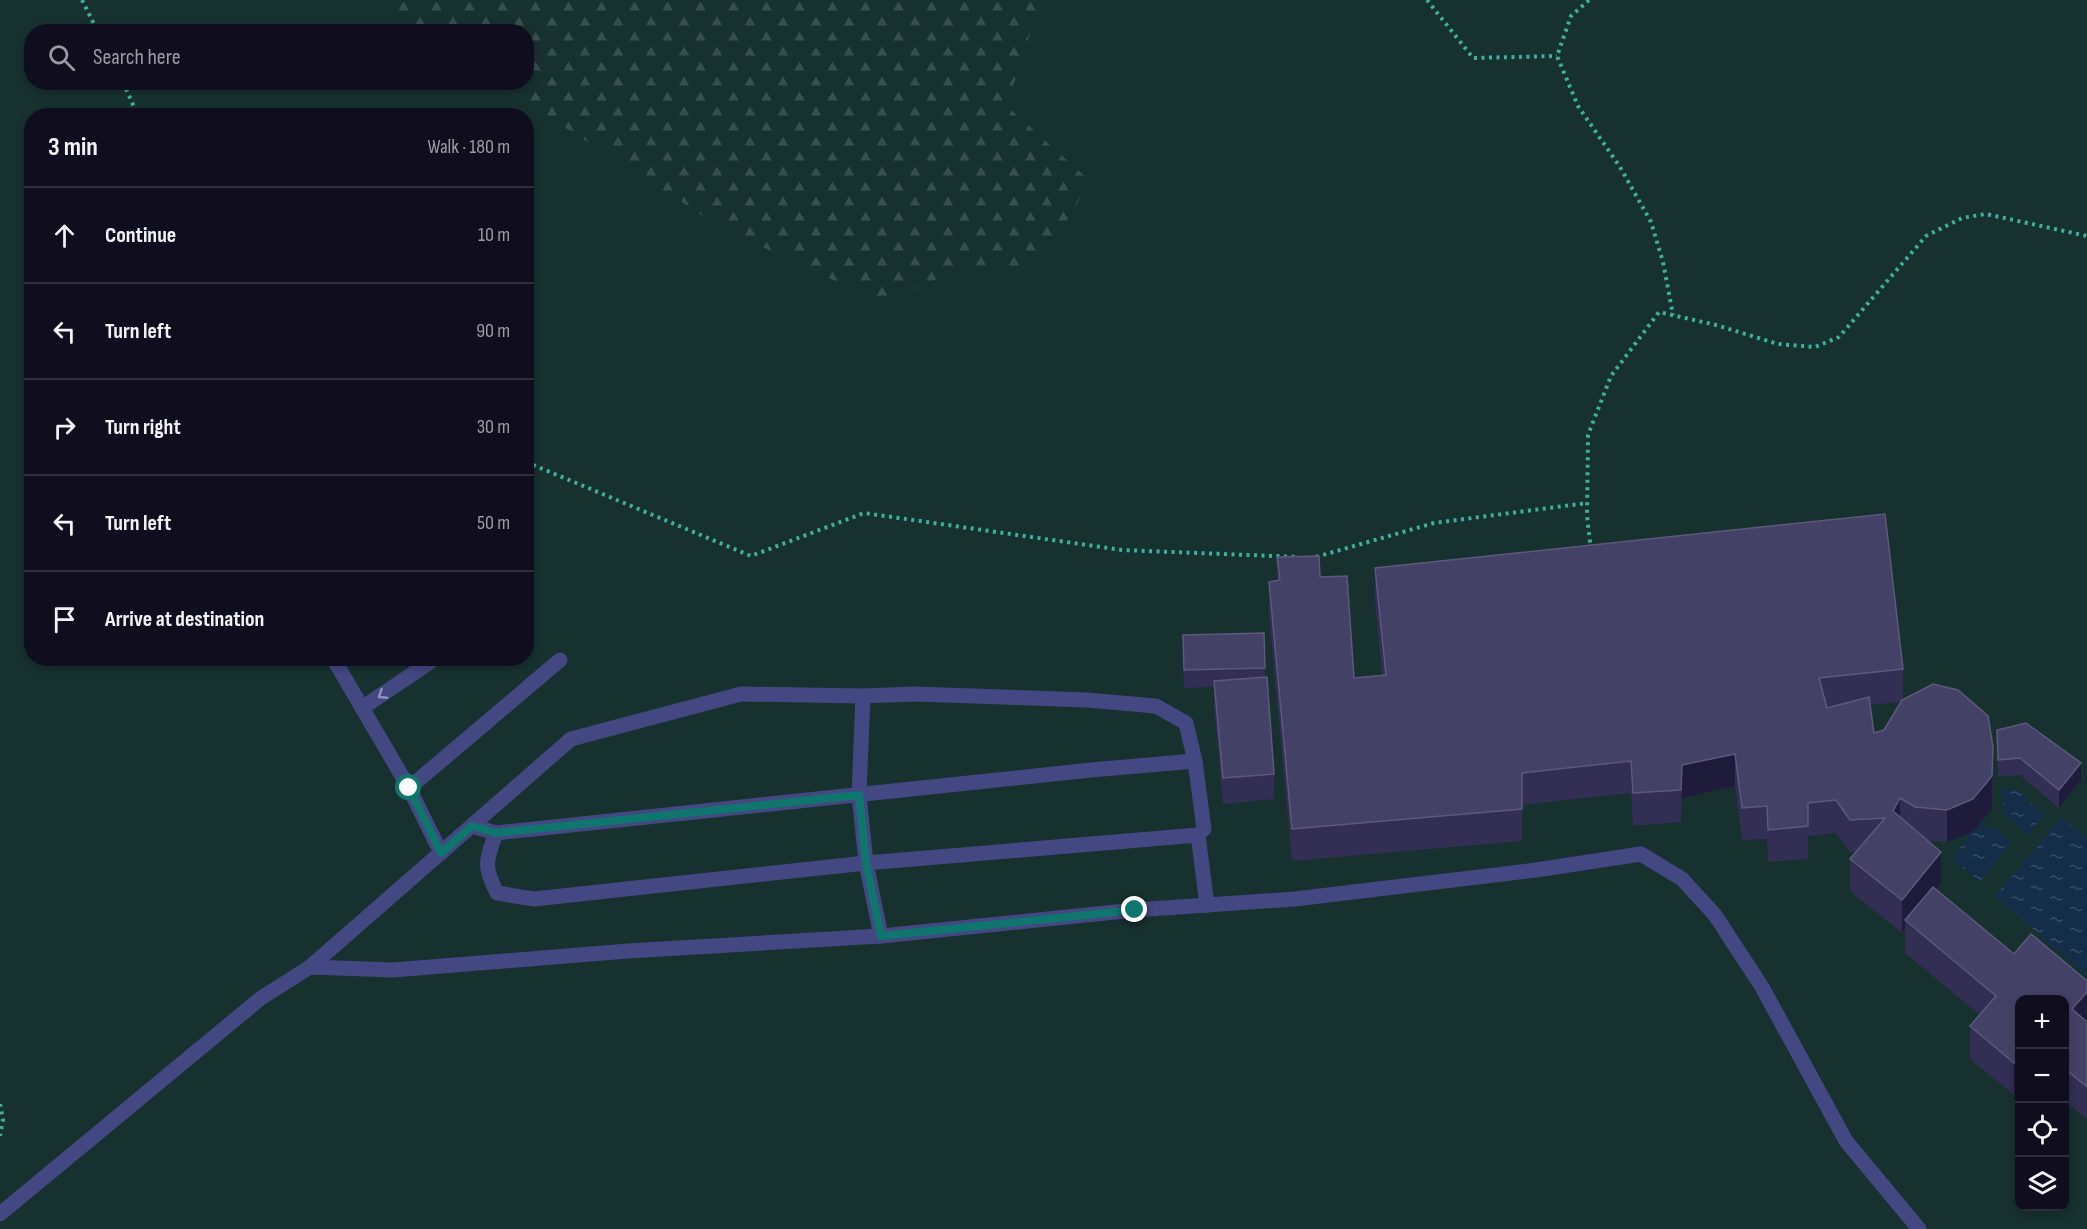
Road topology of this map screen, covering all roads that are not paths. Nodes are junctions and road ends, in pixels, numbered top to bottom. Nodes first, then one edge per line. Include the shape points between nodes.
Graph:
1 (560, 660) dead end
2 (338, 666) edge
3 (414, 666) edge
4 (863, 696) junction
5 (362, 708) junction
6 (1195, 761) junction
7 (409, 788) junction
8 (859, 795) junction
9 (472, 826) junction
10 (496, 833) junction
11 (1198, 835) junction
12 (441, 853) junction
13 (866, 863) junction
14 (1207, 905) junction
15 (881, 936) junction
16 (310, 967) junction
17 (0, 1214) edge
18 (1919, 1229) edge

1 - 7 lane
2 - 5 lane
3 -> 5 lane
4 - 6 lane via 925,694 1156,706 1186,723
4 - 8 lane
4 - 9 lane via 741,694 571,739
5 - 7 lane
6 - 8 lane
6 - 11 lane via 1204,829
7 - 12 lane
8 - 10 lane
8 - 13 lane
9 - 10 lane
9 - 12 lane
10 - 13 lane via 487,857 487,875 497,893 534,898
11 - 13 lane
11 - 14 lane
12 - 16 lane
13 - 15 lane
14 - 15 lane
14 - 18 lane via 1295,899 1641,854 1682,879 1715,915 1762,987 1846,1141
15 - 16 lane via 393,970
16 - 17 lane via 261,998

